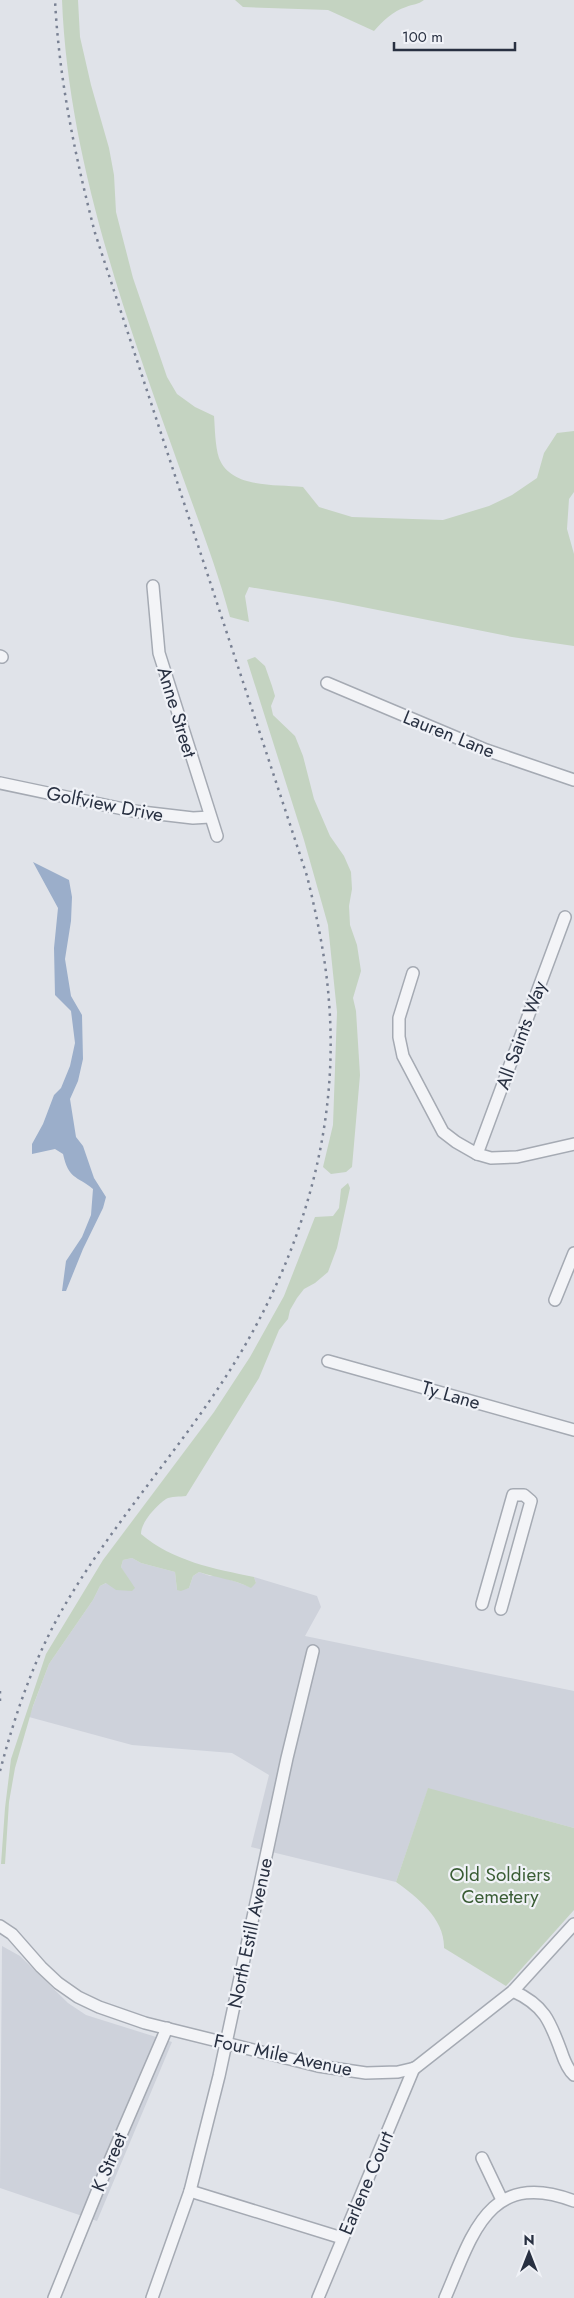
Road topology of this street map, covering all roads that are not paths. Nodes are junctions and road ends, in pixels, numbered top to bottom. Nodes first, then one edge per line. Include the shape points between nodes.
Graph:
1 (153, 586) dead end
2 (327, 683) dead end
3 (574, 780) edge
4 (0, 783) edge
5 (210, 817) junction
6 (217, 836) dead end
7 (565, 917) dead end
8 (413, 973) dead end
9 (574, 1144) edge
10 (477, 1154) junction
11 (574, 1253) edge
12 (555, 1300) dead end
13 (328, 1361) dead end
14 (574, 1430) edge
15 (482, 1604) dead end
16 (501, 1609) dead end
17 (313, 1651) dead end
18 (574, 1924) edge
19 (0, 1926) edge
20 (513, 1991) junction
21 (167, 2028) junction
22 (226, 2043) junction
23 (414, 2068) junction
24 (574, 2075) edge
25 (482, 2158) dead end
26 (190, 2191) junction
27 (502, 2200) junction
28 (574, 2201) edge
29 (342, 2238) junction
30 (54, 2298) edge
31 (152, 2298) edge
32 (318, 2298) edge
33 (445, 2298) edge

1 - 5 street, Anne Street via 159,653
2 - 3 street, Lauren Lane via 486,750
4 - 5 street, Golfview Drive via 133,811
5 - 6 street, Anne Street
7 - 10 street, All Saints Way
8 - 10 street via 399,1018 403,1056 444,1132
9 - 10 street via 517,1157
11 - 12 street
13 - 14 street, Ty Lane
15 - 16 street via 513,1495 524,1495 531,1501
17 - 22 street, North Estill Avenue
18 - 20 street, Four Mile Avenue
19 - 21 street, Four Mile Avenue via 12,1934 49,1975 78,1997 111,2012
20 - 23 street, Four Mile Avenue
20 - 24 street via 534,2003 546,2016
21 - 22 street, Four Mile Avenue
21 - 30 street, K Street
22 - 23 street, Four Mile Avenue via 346,2071 389,2073
22 - 26 street, North Estill Avenue
23 - 29 street, Earlene Court
25 - 27 street
26 - 29 street
26 - 31 street, North Estill Avenue
27 - 28 street via 538,2192
27 - 33 street via 478,2224
29 - 32 street, Earlene Court

